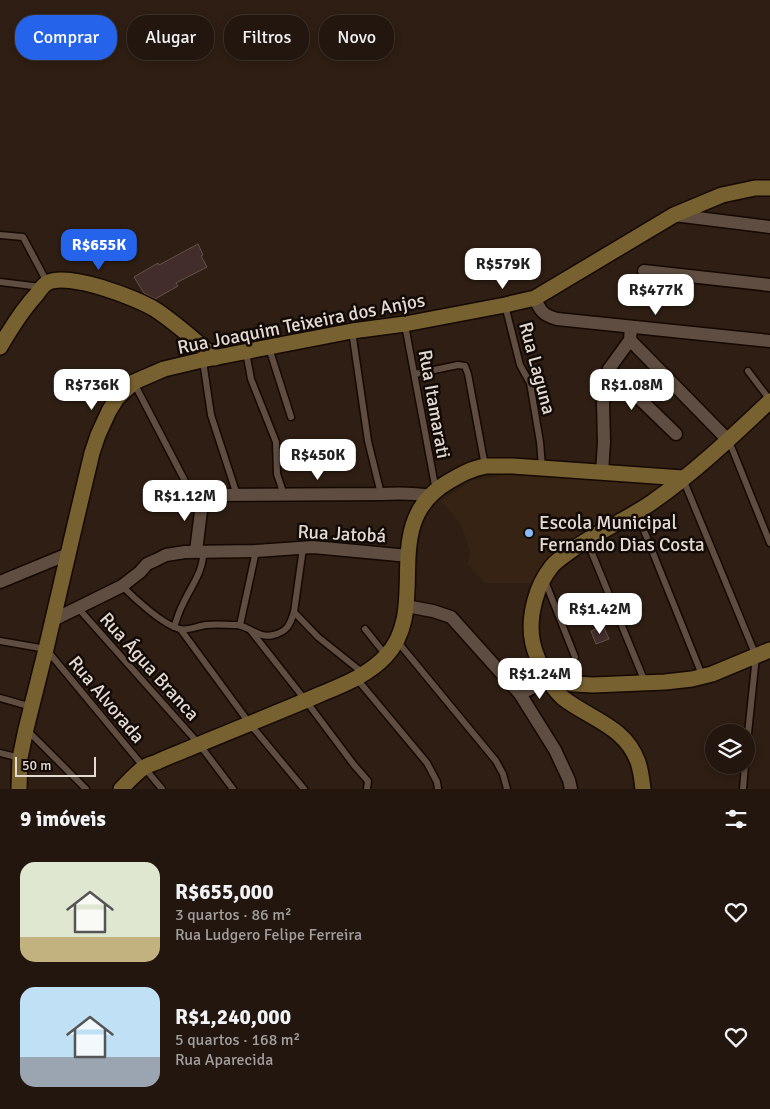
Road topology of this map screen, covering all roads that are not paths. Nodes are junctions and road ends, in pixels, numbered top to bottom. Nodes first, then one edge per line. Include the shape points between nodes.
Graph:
1 (770, 188) edge
2 (674, 216) junction
3 (770, 227) edge
4 (0, 234) edge
5 (644, 271) dead end
6 (0, 282) edge
7 (45, 285) junction
8 (770, 285) edge
9 (535, 298) junction
10 (505, 305) junction
11 (405, 324) junction
12 (631, 327) junction
13 (352, 332) junction
14 (630, 340) junction
15 (770, 341) edge
16 (0, 347) edge
17 (269, 348) junction
18 (246, 352) junction
19 (209, 359) junction
20 (608, 369) junction
21 (748, 372) dead end
22 (415, 374) junction
23 (134, 382) junction
24 (770, 400) edge
25 (292, 417) dead end
26 (676, 434) dead end
27 (728, 440) junction
28 (485, 466) junction
29 (542, 468) junction
30 (602, 473) junction
31 (683, 478) junction
32 (434, 493) junction
33 (381, 494) junction
34 (203, 495) junction
35 (237, 495) junction
36 (284, 495) junction
37 (637, 512) junction
38 (587, 540) junction
39 (770, 543) edge
40 (303, 548) junction
41 (256, 551) junction
42 (199, 552) junction
43 (68, 554) junction
44 (409, 556) junction
45 (544, 577) junction
46 (0, 582) edge
47 (122, 586) junction
48 (406, 606) junction
49 (78, 608) junction
50 (294, 612) junction
51 (53, 620) junction
52 (240, 625) junction
53 (178, 628) junction
54 (365, 629) dead end
55 (250, 630) junction
56 (0, 641) edge
57 (397, 641) junction
58 (46, 649) junction
59 (763, 653) edge
60 (386, 655) junction
61 (575, 657) dead end
62 (360, 676) junction
63 (703, 677) junction
64 (548, 680) junction
65 (646, 683) junction
66 (520, 694) junction
67 (0, 698) edge
68 (306, 701) junction
69 (32, 707) junction
70 (250, 724) junction
71 (751, 724) edge
72 (26, 729) junction
73 (199, 744) junction
74 (0, 753) edge
75 (20, 758) junction
76 (144, 767) junction
77 (744, 774) edge
78 (19, 789) edge
79 (86, 789) edge
80 (121, 789) edge
81 (162, 789) edge
82 (233, 789) edge
83 (304, 789) edge
84 (366, 789) edge
85 (438, 789) edge
86 (507, 789) edge
87 (571, 789) edge
88 (643, 789) edge
89 (743, 789) edge

1 - 2 street, Rua Joaquim Teixeira dos Anjos via 722,195
2 - 3 street
2 - 9 street, Rua Joaquim Teixeira dos Anjos
4 - 7 lane via 23,237
5 - 8 street
6 - 7 lane
7 - 16 street via 27,304
7 - 19 street via 68,279 134,299 179,326
9 - 10 street, Rua Joaquim Teixeira dos Anjos
9 - 12 street via 542,312 557,319
10 - 11 street, Rua Joaquim Teixeira dos Anjos
10 - 29 lane, Rua Laguna via 520,365 530,383
11 - 13 street, Rua Joaquim Teixeira dos Anjos
11 - 22 lane, Rua Itamarati
12 - 14 street
12 - 15 street
13 - 17 street, Rua Joaquim Teixeira dos Anjos
13 - 33 lane via 368,441
14 - 20 street
14 - 27 street
17 - 18 street, Rua Joaquim Teixeira dos Anjos
17 - 25 lane
18 - 19 street, Rua Joaquim Teixeira dos Anjos
18 - 36 lane via 252,379 276,442 277,474
19 - 23 street, Rua Joaquim Teixeira dos Anjos via 164,369
19 - 35 lane via 211,415
20 - 26 street
20 - 30 street via 603,403
21 - 24 lane
22 - 28 lane via 465,366
22 - 32 lane, Rua Itamarati
23 - 34 lane via 186,484 194,493
23 - 43 street, Rua Joaquim Teixeira dos Anjos via 117,398 98,435
24 - 27 street
27 - 31 street
27 - 39 lane
28 - 29 street
28 - 32 street via 464,473
29 - 30 street
30 - 31 street
31 - 37 street
31 - 59 lane
32 - 33 street
32 - 44 street via 413,524
33 - 36 street
34 - 35 street
34 - 42 street
35 - 36 street
37 - 38 street
37 - 63 lane
38 - 45 street via 560,558
38 - 65 lane
40 - 41 street, Rua Jatobá
40 - 44 street, Rua Jatobá
40 - 50 lane
41 - 42 street, Rua Jatobá
41 - 52 lane
42 - 47 street, Rua Jatobá via 156,560
42 - 53 lane via 203,559 200,571 178,614
43 - 46 street
43 - 51 street, Rua Joaquim Teixeira dos Anjos
44 - 48 street
45 - 61 lane
45 - 64 street via 534,603 531,633 538,661
47 - 49 street, Rua Jatobá
47 - 53 lane via 139,603
48 - 57 street
48 - 66 street via 451,617
49 - 51 street, Rua Jatobá
49 - 73 lane, Rua Água Branca
50 - 55 lane via 290,625 272,636
50 - 62 lane
51 - 58 street, Rua Joaquim Teixeira dos Anjos
52 - 53 lane
52 - 55 lane
53 - 70 lane
54 - 60 lane
55 - 68 lane
56 - 58 lane
57 - 60 street
57 - 86 lane via 496,761
58 - 69 street, Rua Joaquim Teixeira dos Anjos
58 - 76 lane, Rua Alvorada
59 - 63 street
59 - 71 lane
60 - 62 street
62 - 68 street
62 - 85 lane via 427,763
63 - 65 street
64 - 65 street via 574,684
64 - 66 street
64 - 88 street via 563,698 620,735 638,762
66 - 87 street via 555,750
67 - 69 lane
68 - 70 street
68 - 84 lane via 368,780
69 - 72 street, Rua Joaquim Teixeira dos Anjos
70 - 73 street
70 - 83 lane
72 - 75 street, Rua Joaquim Teixeira dos Anjos
72 - 79 lane
73 - 76 street
73 - 82 lane, Rua Água Branca
74 - 75 lane
75 - 78 street, Rua Joaquim Teixeira dos Anjos
76 - 80 street
76 - 81 lane, Rua Alvorada
77 - 89 lane

